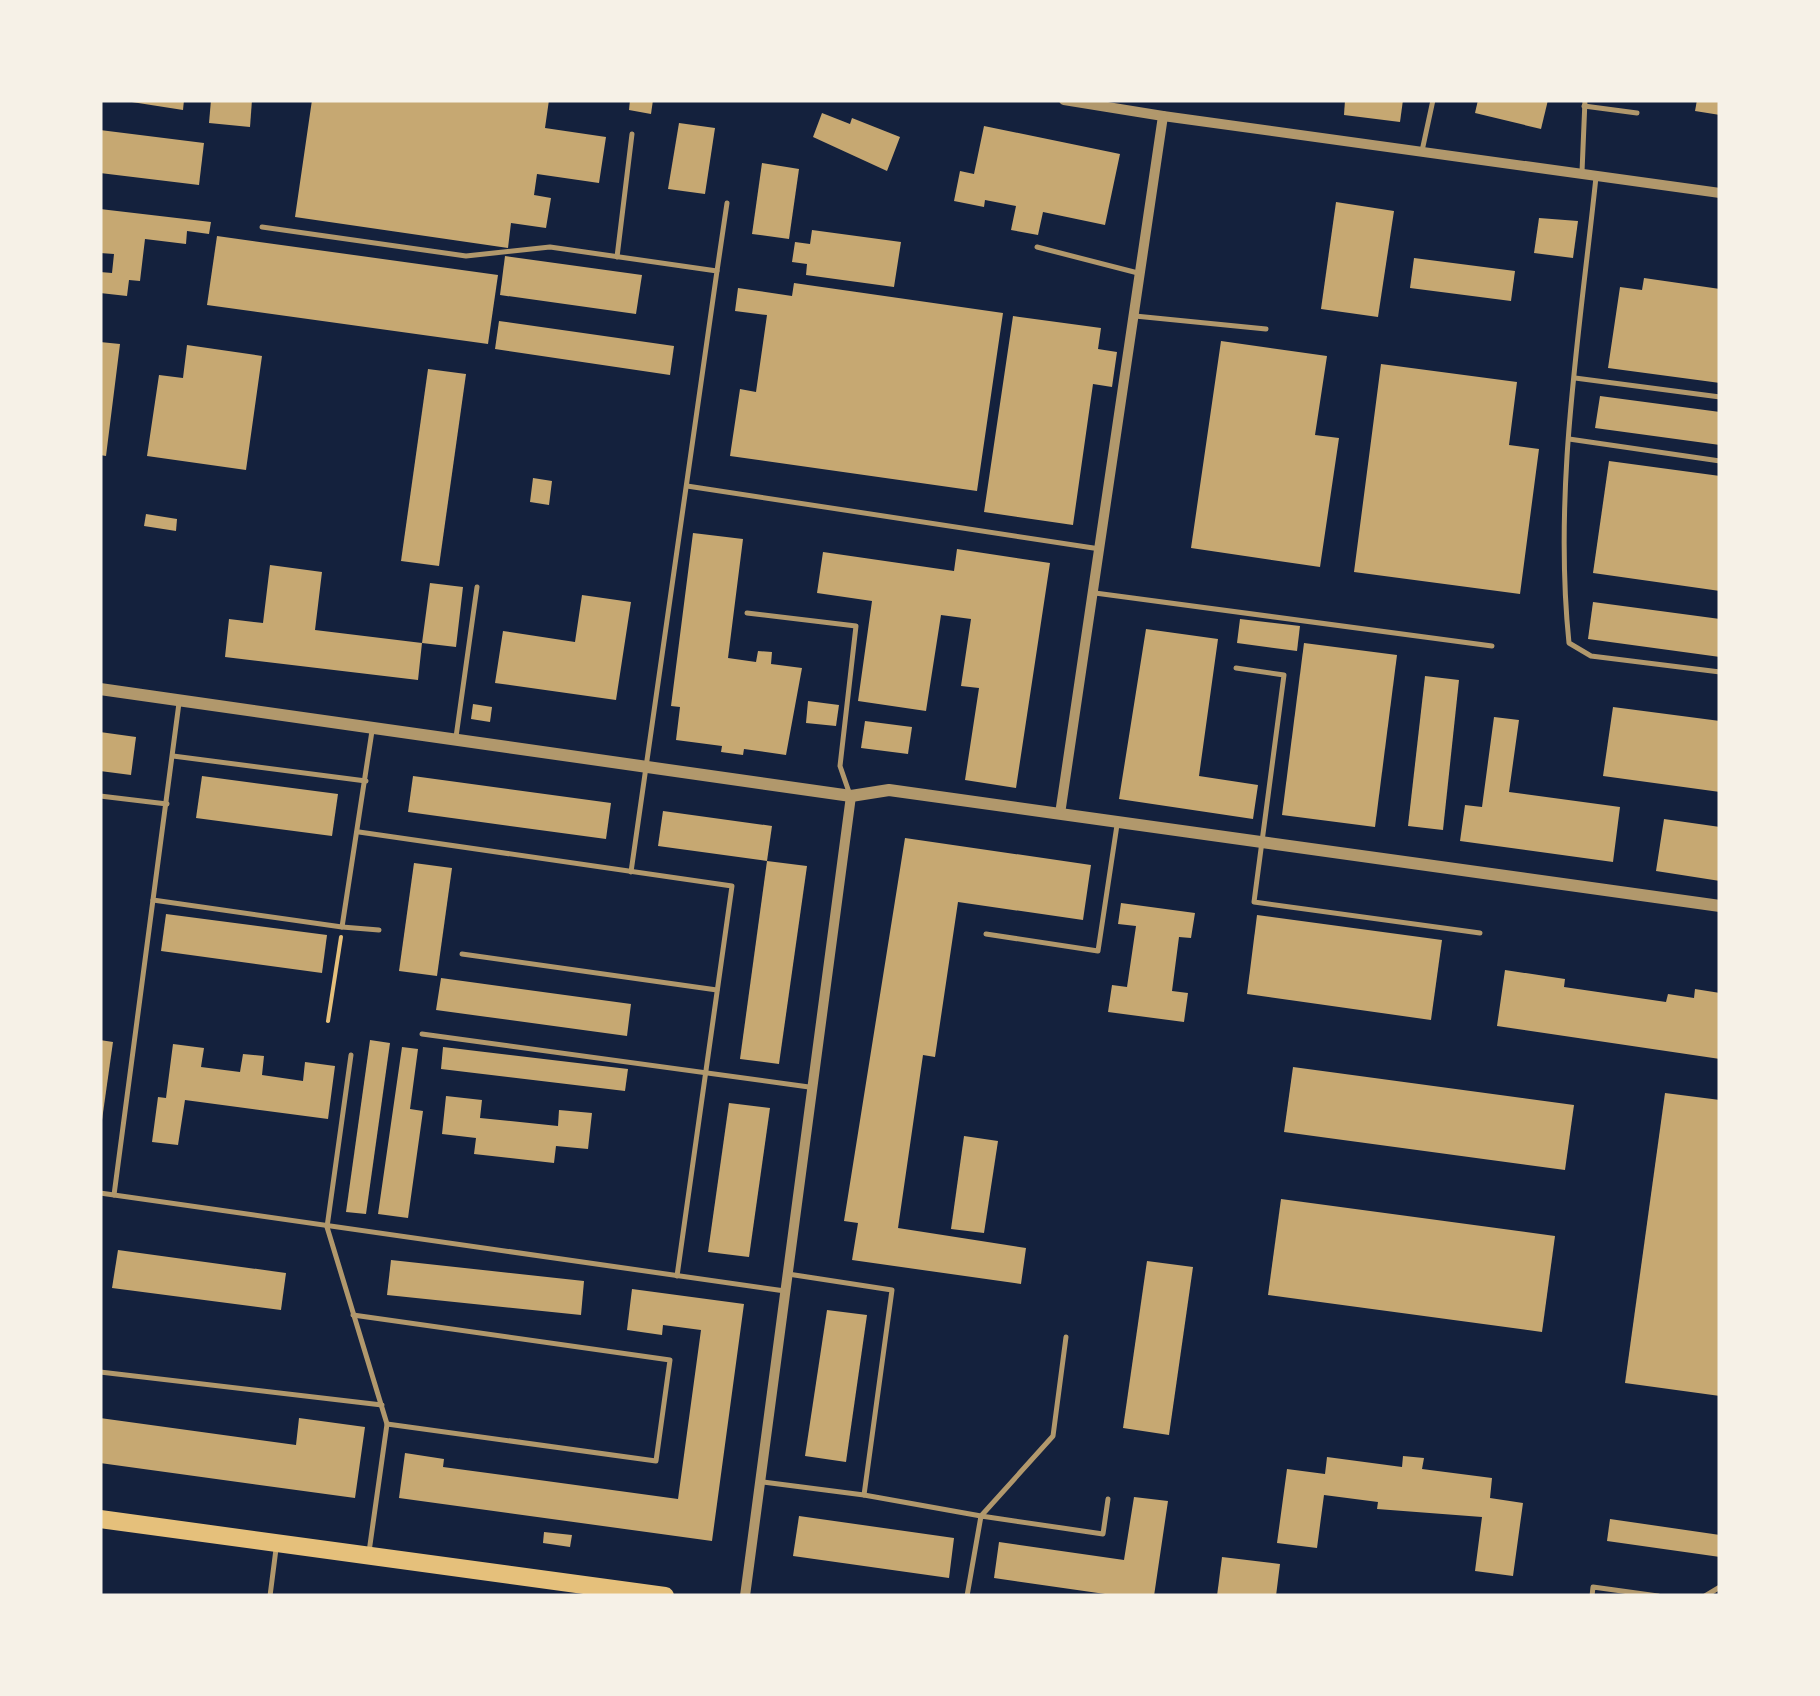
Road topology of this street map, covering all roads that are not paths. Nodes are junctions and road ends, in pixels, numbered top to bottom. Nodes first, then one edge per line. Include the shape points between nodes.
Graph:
1 (1064, 100) edge
2 (1433, 100) edge
3 (1584, 103) edge
4 (1637, 113) dead end
5 (1163, 116) junction
6 (632, 134) dead end
7 (1422, 152) junction
8 (1582, 176) junction
9 (1596, 177) junction
10 (1720, 193) edge
11 (728, 203) dead end
12 (262, 227) dead end
13 (1037, 246) dead end
14 (618, 257) junction
15 (717, 270) junction
16 (1141, 274) junction
17 (1135, 316) junction
18 (1266, 329) dead end
19 (1576, 378) junction
20 (1720, 397) edge
21 (1569, 439) junction
22 (1720, 461) edge
23 (687, 486) junction
24 (1102, 549) junction
25 (477, 588) dead end
26 (1096, 593) junction
27 (747, 613) dead end
28 (1492, 646) dead end
29 (1236, 668) dead end
30 (1720, 672) edge
31 (100, 689) edge
32 (179, 700) junction
33 (372, 728) junction
34 (455, 740) junction
35 (173, 756) junction
36 (648, 767) junction
37 (366, 782) junction
38 (100, 796) edge
39 (850, 796) junction
40 (166, 804) junction
41 (1060, 814) junction
42 (1117, 822) junction
43 (359, 832) junction
44 (1260, 842) junction
45 (631, 872) junction
46 (153, 900) junction
47 (1720, 906) edge
48 (342, 927) junction
49 (379, 930) dead end
50 (1480, 933) dead end
51 (986, 934) dead end
52 (462, 954) dead end
53 (717, 990) junction
54 (422, 1034) dead end
55 (350, 1054) dead end
56 (706, 1072) junction
57 (812, 1088) junction
58 (100, 1194) edge
59 (114, 1196) junction
60 (327, 1227) junction
61 (787, 1274) junction
62 (677, 1276) junction
63 (785, 1292) junction
64 (353, 1316) junction
65 (1066, 1337) dead end
66 (100, 1372) edge
67 (382, 1405) junction
68 (387, 1424) junction
69 (760, 1481) junction
70 (864, 1495) junction
71 (1108, 1499) dead end
72 (980, 1516) junction
73 (100, 1518) edge
74 (277, 1543) junction
75 (368, 1555) junction
76 (1720, 1587) edge
77 (270, 1596) edge
78 (665, 1596) edge
79 (745, 1596) edge
80 (967, 1596) edge
81 (1592, 1596) edge
82 (1658, 1596) edge
83 (1705, 1596) edge

1 - 5 street
2 - 7 lane
3 - 4 lane
3 - 8 lane
5 - 7 street
5 - 16 street
6 - 14 lane
7 - 8 street
8 - 9 street
9 - 10 street
9 - 19 lane
11 - 15 lane
12 - 14 lane via 466,256 550,246
13 - 16 lane
14 - 15 lane
15 - 23 lane
16 - 17 street
17 - 18 lane
17 - 24 street
19 - 20 lane
19 - 21 lane
21 - 22 lane
21 - 30 lane via 1562,581 1569,643 1591,656
23 - 24 lane
23 - 36 lane
24 - 26 street
25 - 34 lane
26 - 28 lane
26 - 41 street
27 - 39 lane via 856,626 840,766
29 - 44 lane via 1284,675
31 - 32 street
32 - 33 street
32 - 35 lane
33 - 34 street
33 - 37 lane
34 - 36 street
35 - 37 lane
35 - 40 lane
36 - 39 street
36 - 45 lane
37 - 43 lane
38 - 40 lane
39 - 41 street via 889,790
39 - 57 street
40 - 46 lane
41 - 42 street
42 - 44 street
42 - 51 lane via 1098,952
43 - 45 lane
43 - 48 lane
44 - 47 street
44 - 50 lane via 1254,902
45 - 53 lane via 732,886
46 - 48 lane
46 - 59 lane
48 - 49 lane
52 - 53 lane
53 - 56 lane
54 - 56 lane
55 - 60 lane
56 - 57 lane
56 - 62 lane
57 - 61 street
58 - 59 lane
59 - 60 lane
60 - 62 lane
60 - 64 lane
61 - 63 street
61 - 70 lane via 892,1290
62 - 63 lane
63 - 69 street
64 - 67 lane
64 - 68 lane via 670,1360 656,1461
65 - 72 lane via 1053,1436
66 - 67 lane
67 - 68 lane
68 - 75 lane
69 - 70 lane
69 - 79 street
70 - 72 lane
71 - 72 lane via 1104,1534
72 - 80 lane
73 - 74 main road
74 - 75 main road
74 - 77 lane
75 - 78 main road
76 - 83 lane
81 - 82 lane via 1593,1587

